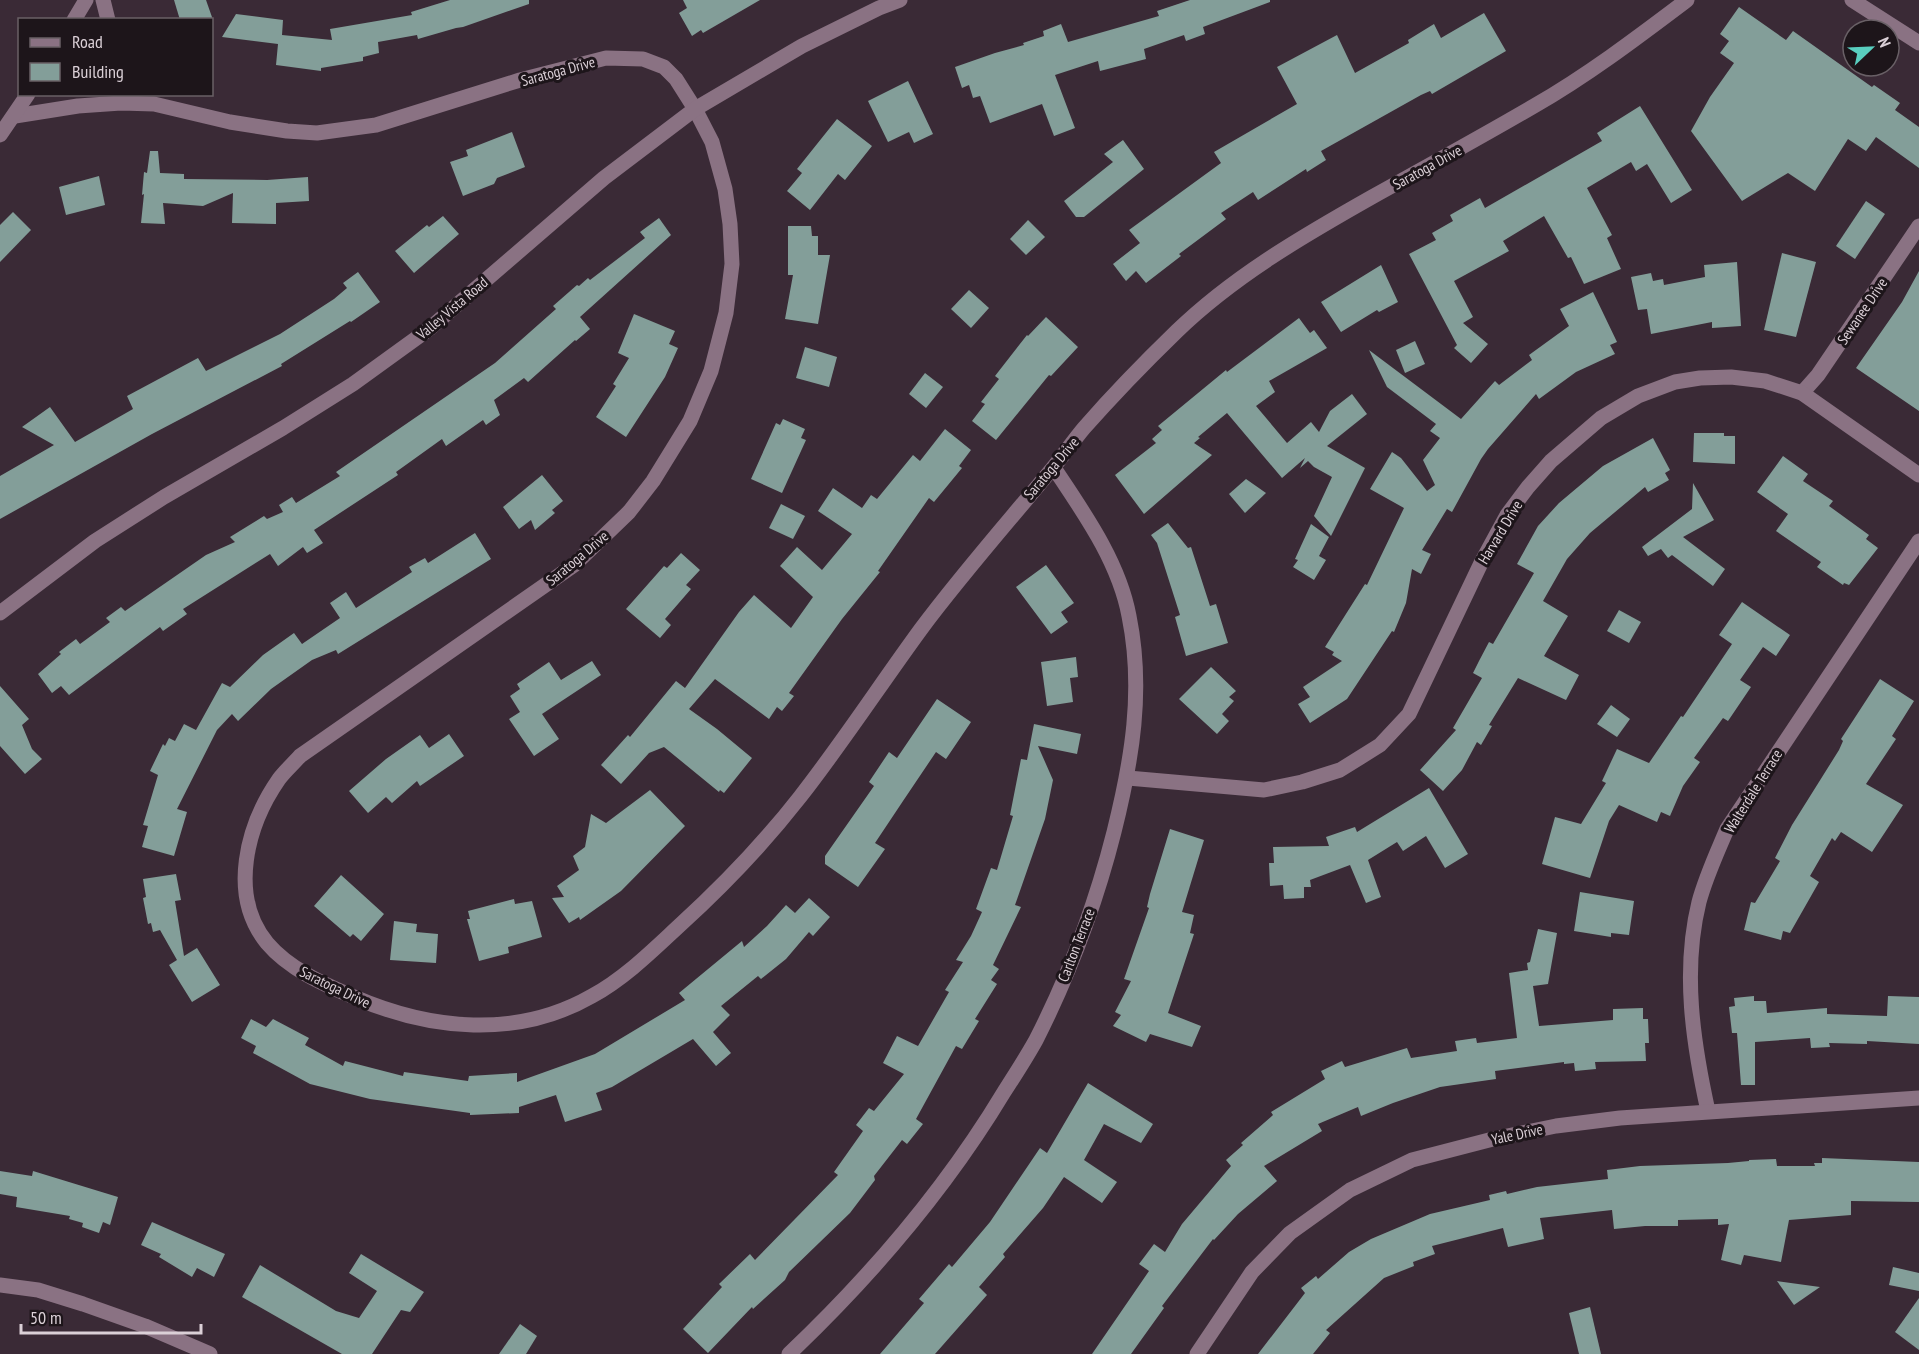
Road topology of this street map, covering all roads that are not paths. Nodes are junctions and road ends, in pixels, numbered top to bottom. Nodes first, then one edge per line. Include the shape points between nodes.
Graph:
1 (86, 0) edge
2 (103, 0) edge
3 (900, 0) edge
4 (1687, 0) edge
5 (1852, 0) edge
6 (75, 18) edge
7 (108, 18) edge
8 (1919, 43) edge
9 (27, 96) edge
10 (151, 99) edge
11 (695, 109) junction
12 (15, 116) junction
13 (0, 135) edge
14 (1919, 226) edge
15 (1802, 393) junction
16 (1054, 468) junction
17 (1919, 475) edge
18 (1919, 541) edge
19 (0, 613) edge
20 (1128, 778) junction
21 (1919, 1098) edge
22 (1708, 1112) junction
23 (0, 1285) edge
24 (210, 1354) edge
25 (789, 1354) edge
26 (1197, 1354) edge

1 - 6 street
2 - 7 street
3 - 11 street, Valley Vista Road via 802,46
4 - 16 street, Saratoga Drive via 1540,102 1320,227 1240,278 1179,329 1122,387
5 - 8 street
9 - 12 street
10 - 11 street, Saratoga Drive via 230,122 317,133 376,125 606,58 643,59 664,67
10 - 12 street, Saratoga Drive
11 - 16 street, Saratoga Drive via 712,142 725,189 732,264 726,313 711,371 690,421 629,512 574,565 324,738 280,777 251,838 245,868 244,889 249,909 269,945 307,975 380,1008 454,1025 511,1024 566,1009 593,996 658,946 757,848 826,763 924,626
11 - 19 street, Valley Vista Road via 604,178 429,329 284,428 94,541
12 - 13 street
14 - 15 street, Sewanee Drive
15 - 17 street, Harvard Drive
15 - 20 street, Harvard Drive via 1765,381 1700,378 1675,382 1638,396 1601,418 1551,461 1508,515 1409,714 1380,745 1340,770 1264,790
16 - 20 street, Carlton Terrace via 1114,570 1129,614 1137,663 1137,697
18 - 22 street, Walterdale Terrace via 1727,829 1710,868 1699,901 1690,968 1696,1050
20 - 25 street, Carlton Terrace via 1107,857 1073,958 1035,1041 979,1133 916,1220
21 - 22 street, Yale Drive
22 - 26 street, Yale Drive via 1546,1128 1427,1156 1379,1174 1290,1233 1252,1272
23 - 24 street via 38,1290 83,1304

